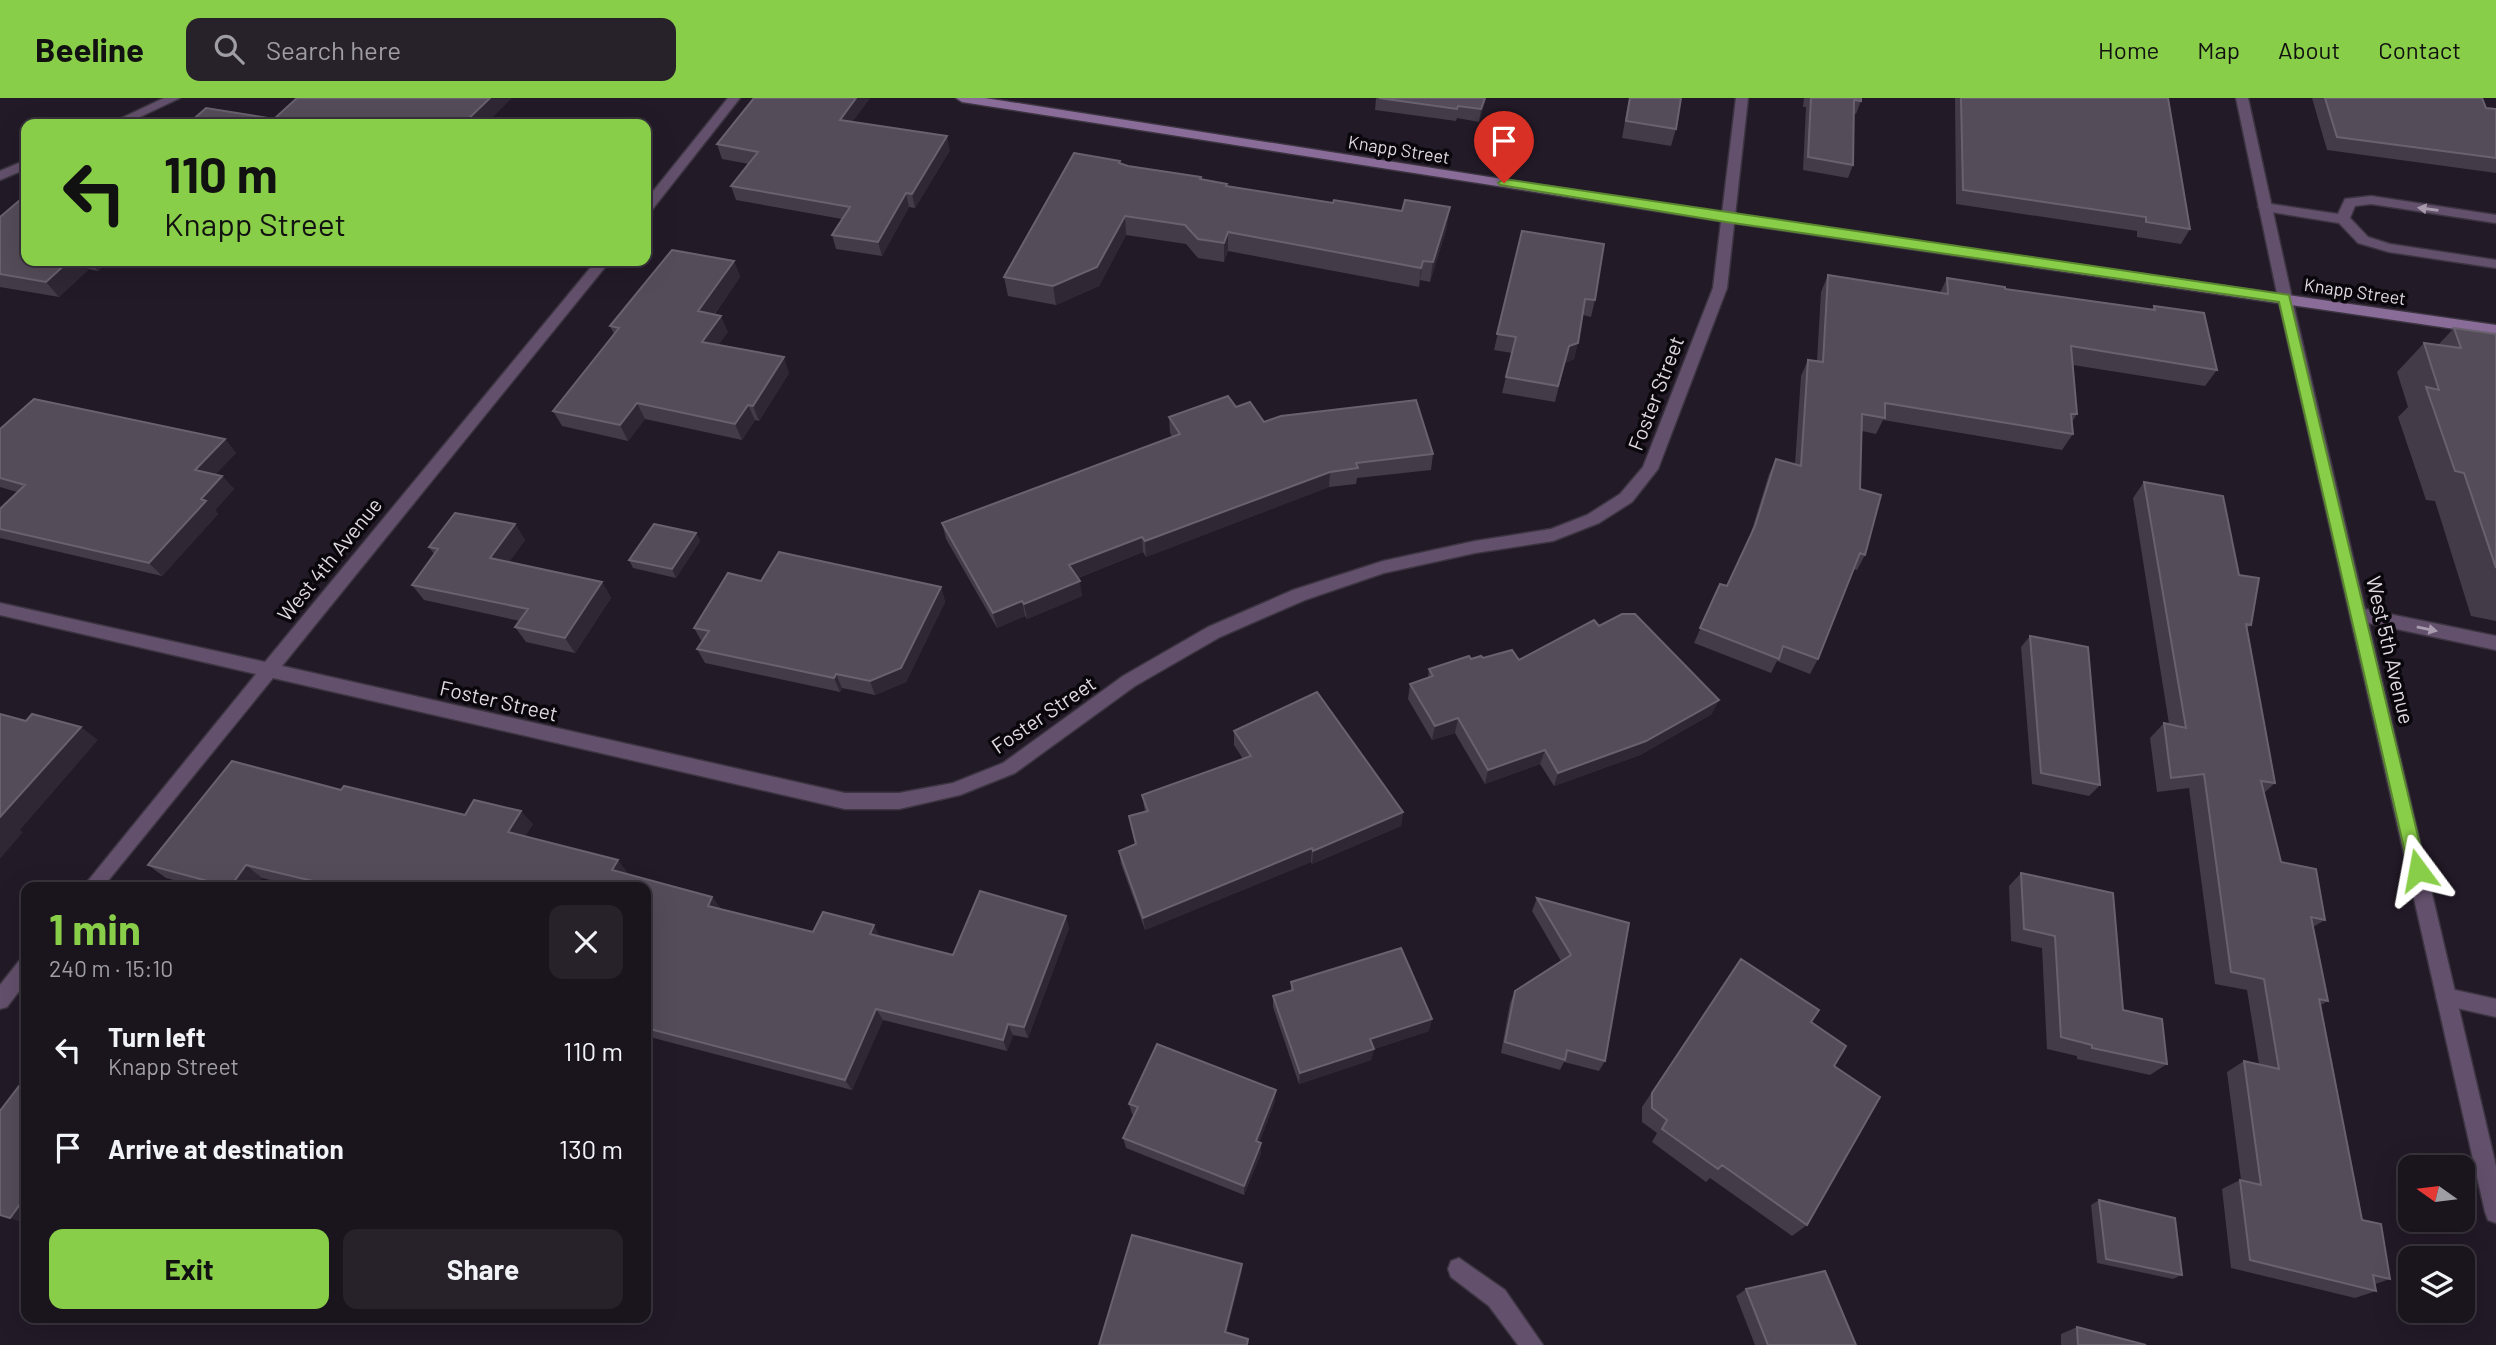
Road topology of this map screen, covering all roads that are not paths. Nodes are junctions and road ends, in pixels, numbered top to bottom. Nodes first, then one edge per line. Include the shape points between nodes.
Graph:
1 (174, 98) edge
2 (734, 98) edge
3 (962, 98) edge
4 (1742, 98) edge
5 (2242, 98) edge
6 (127, 119) edge
7 (21, 166) edge
8 (0, 176) edge
9 (651, 202) edge
10 (2265, 207) junction
11 (1726, 218) junction
12 (2343, 219) junction
13 (2496, 219) edge
14 (2496, 264) edge
15 (599, 266) edge
16 (2285, 298) junction
17 (2496, 330) edge
18 (0, 609) edge
19 (2360, 615) junction
20 (2496, 643) edge
21 (268, 671) junction
22 (96, 882) edge
23 (21, 973) edge
24 (2446, 997) junction
25 (0, 1000) edge
26 (2496, 1008) edge
27 (2496, 1212) edge
28 (1459, 1269) dead end
29 (1532, 1345) edge

1 - 6 street
2 - 9 street
3 - 11 street, Knapp Street
4 - 11 street, Foster Street
5 - 10 street, West 5th Avenue
7 - 8 street
10 - 12 street
10 - 16 street, West 5th Avenue
11 - 16 street, Knapp Street
11 - 21 street, Foster Street via 1720,288 1650,469 1626,498 1593,519 1553,535 1382,568 1287,600 1214,632 1129,681 1009,768 954,790 899,801 845,801
13 -> 12 street via 2371,200 2350,202
12 - 14 street via 2363,240 2389,248
15 - 21 street, West 4th Avenue
16 - 17 street, Knapp Street
16 - 19 street, West 5th Avenue
18 - 21 street, Foster Street
19 -> 20 street
19 - 24 street, West 5th Avenue
21 - 22 street, West 4th Avenue
23 - 25 street
24 - 26 street
24 - 27 street, West 5th Avenue
28 - 29 street via 1497,1298

